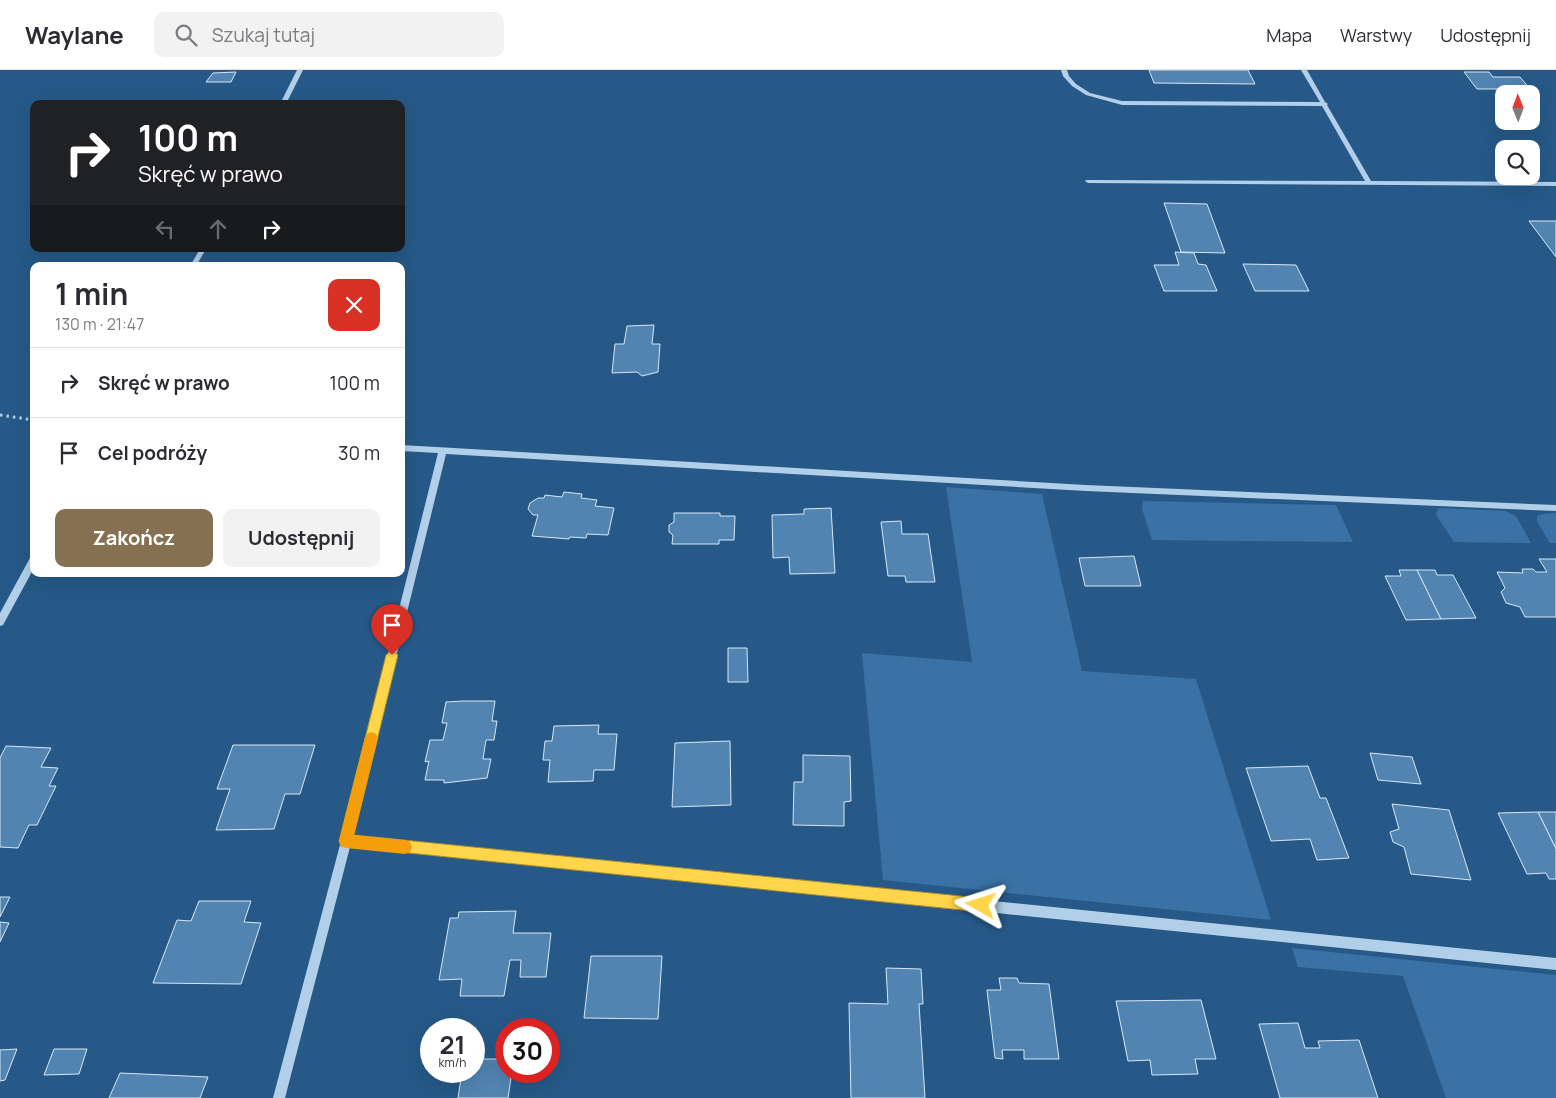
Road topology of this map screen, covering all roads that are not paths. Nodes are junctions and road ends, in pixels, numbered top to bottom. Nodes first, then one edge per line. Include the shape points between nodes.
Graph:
1 (300, 70) edge
2 (1064, 70) edge
3 (1304, 70) edge
4 (284, 100) edge
5 (1325, 104) junction
6 (1088, 182) dead end
7 (1369, 183) junction
8 (1556, 184) edge
9 (405, 448) edge
10 (443, 451) junction
11 (1556, 508) edge
12 (30, 566) edge
13 (0, 622) edge
14 (346, 841) junction
15 (1556, 964) edge
16 (279, 1098) edge

1 - 4 street
2 - 5 street via 1074,85 1088,94 1122,103
3 - 5 street
5 - 7 street
6 - 7 street
7 - 8 street
9 - 10 street
10 - 11 street via 1077,488
10 - 14 street
12 - 13 street
14 - 15 street
14 - 16 street

